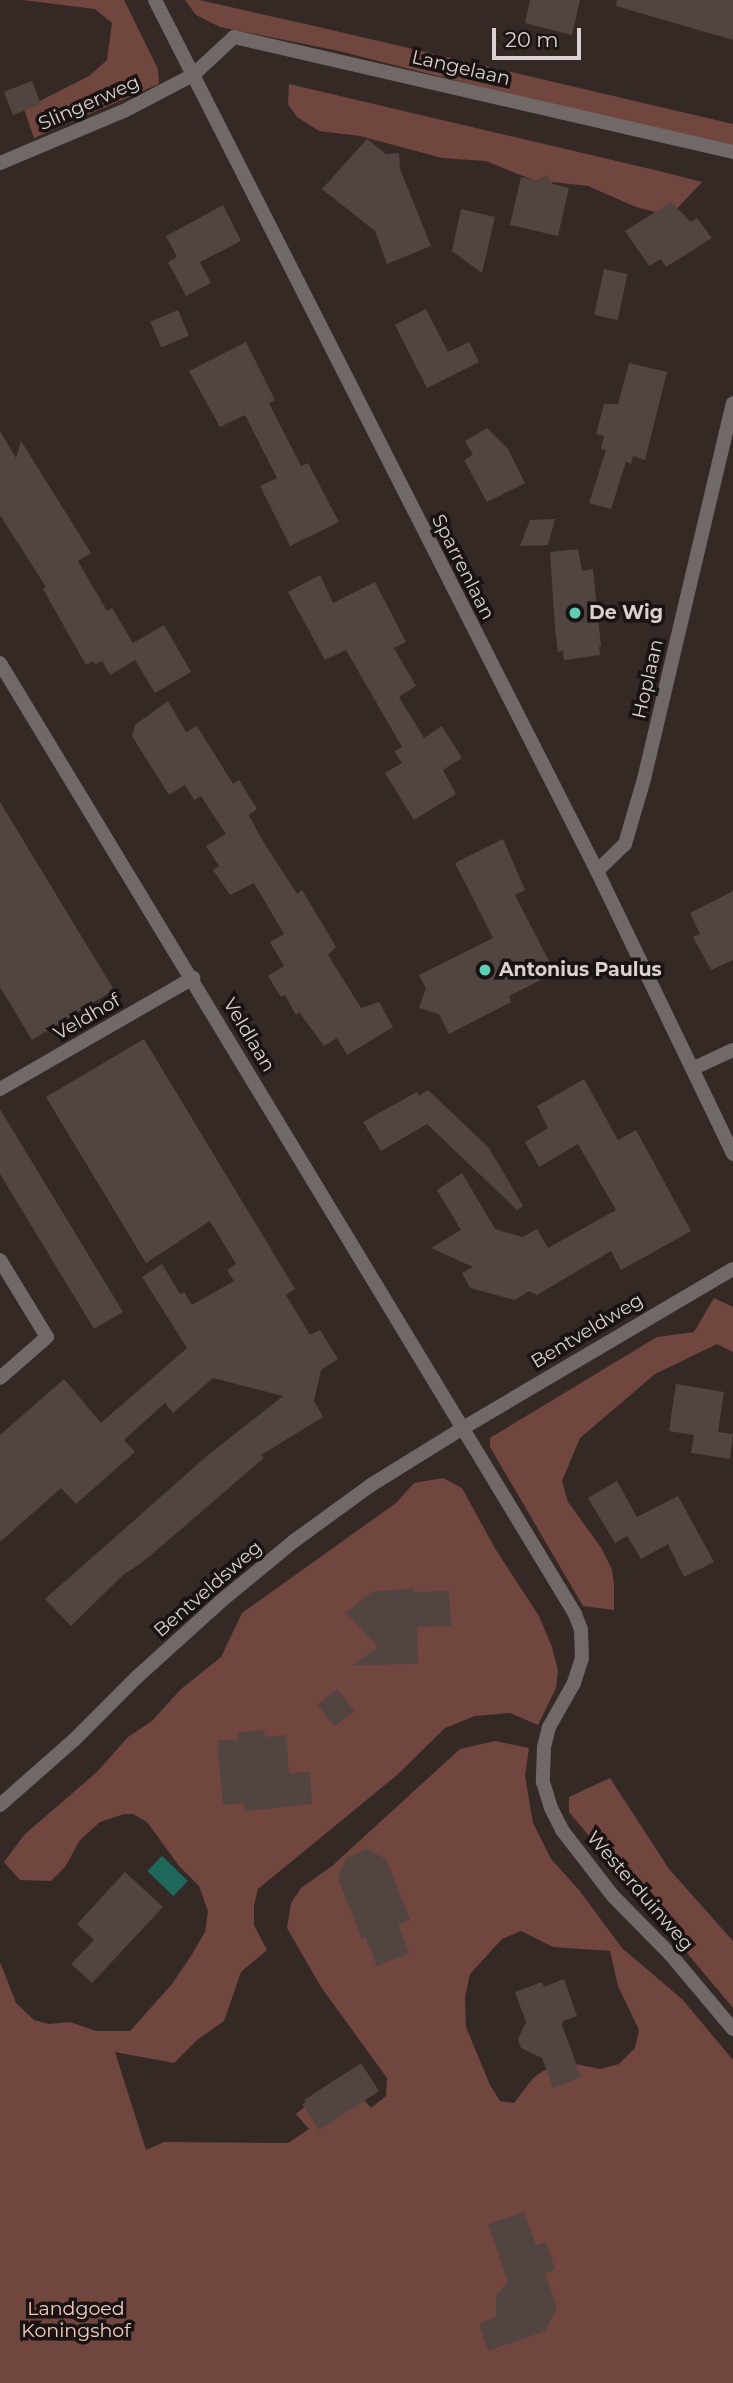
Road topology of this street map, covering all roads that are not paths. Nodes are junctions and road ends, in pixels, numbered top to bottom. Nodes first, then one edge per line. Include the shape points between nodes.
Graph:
1 (155, 0) edge
2 (193, 75) junction
3 (733, 152) edge
4 (0, 163) edge
5 (733, 403) edge
6 (0, 663) edge
7 (597, 871) junction
8 (193, 978) junction
9 (733, 1050) edge
10 (694, 1068) junction
11 (0, 1089) edge
12 (733, 1154) edge
13 (0, 1260) edge
14 (733, 1269) edge
15 (0, 1378) edge
16 (463, 1428) junction
17 (0, 1805) edge
18 (733, 2029) edge

1 - 2 street, Sparrenlaan
2 - 3 street, Langelaan via 234,37
2 - 4 street, Slingerweg via 124,111
2 - 7 street, Sparrenlaan
5 - 7 street, Hoplaan via 644,779 625,844
6 - 8 street, Veldlaan
7 - 10 street, Sparrenlaan via 662,1011
8 - 11 street, Veldhof
8 - 16 street, Veldlaan
9 - 10 street
10 - 12 street, Sparrenlaan
13 - 15 street via 47,1337
14 - 16 street, Bentveldweg
16 - 17 street, Bentveldsweg via 371,1485 294,1541 194,1625
16 - 18 street, Westerduinweg via 581,1630 579,1670 549,1727 544,1747 543,1782 551,1808 562,1830 613,1896

